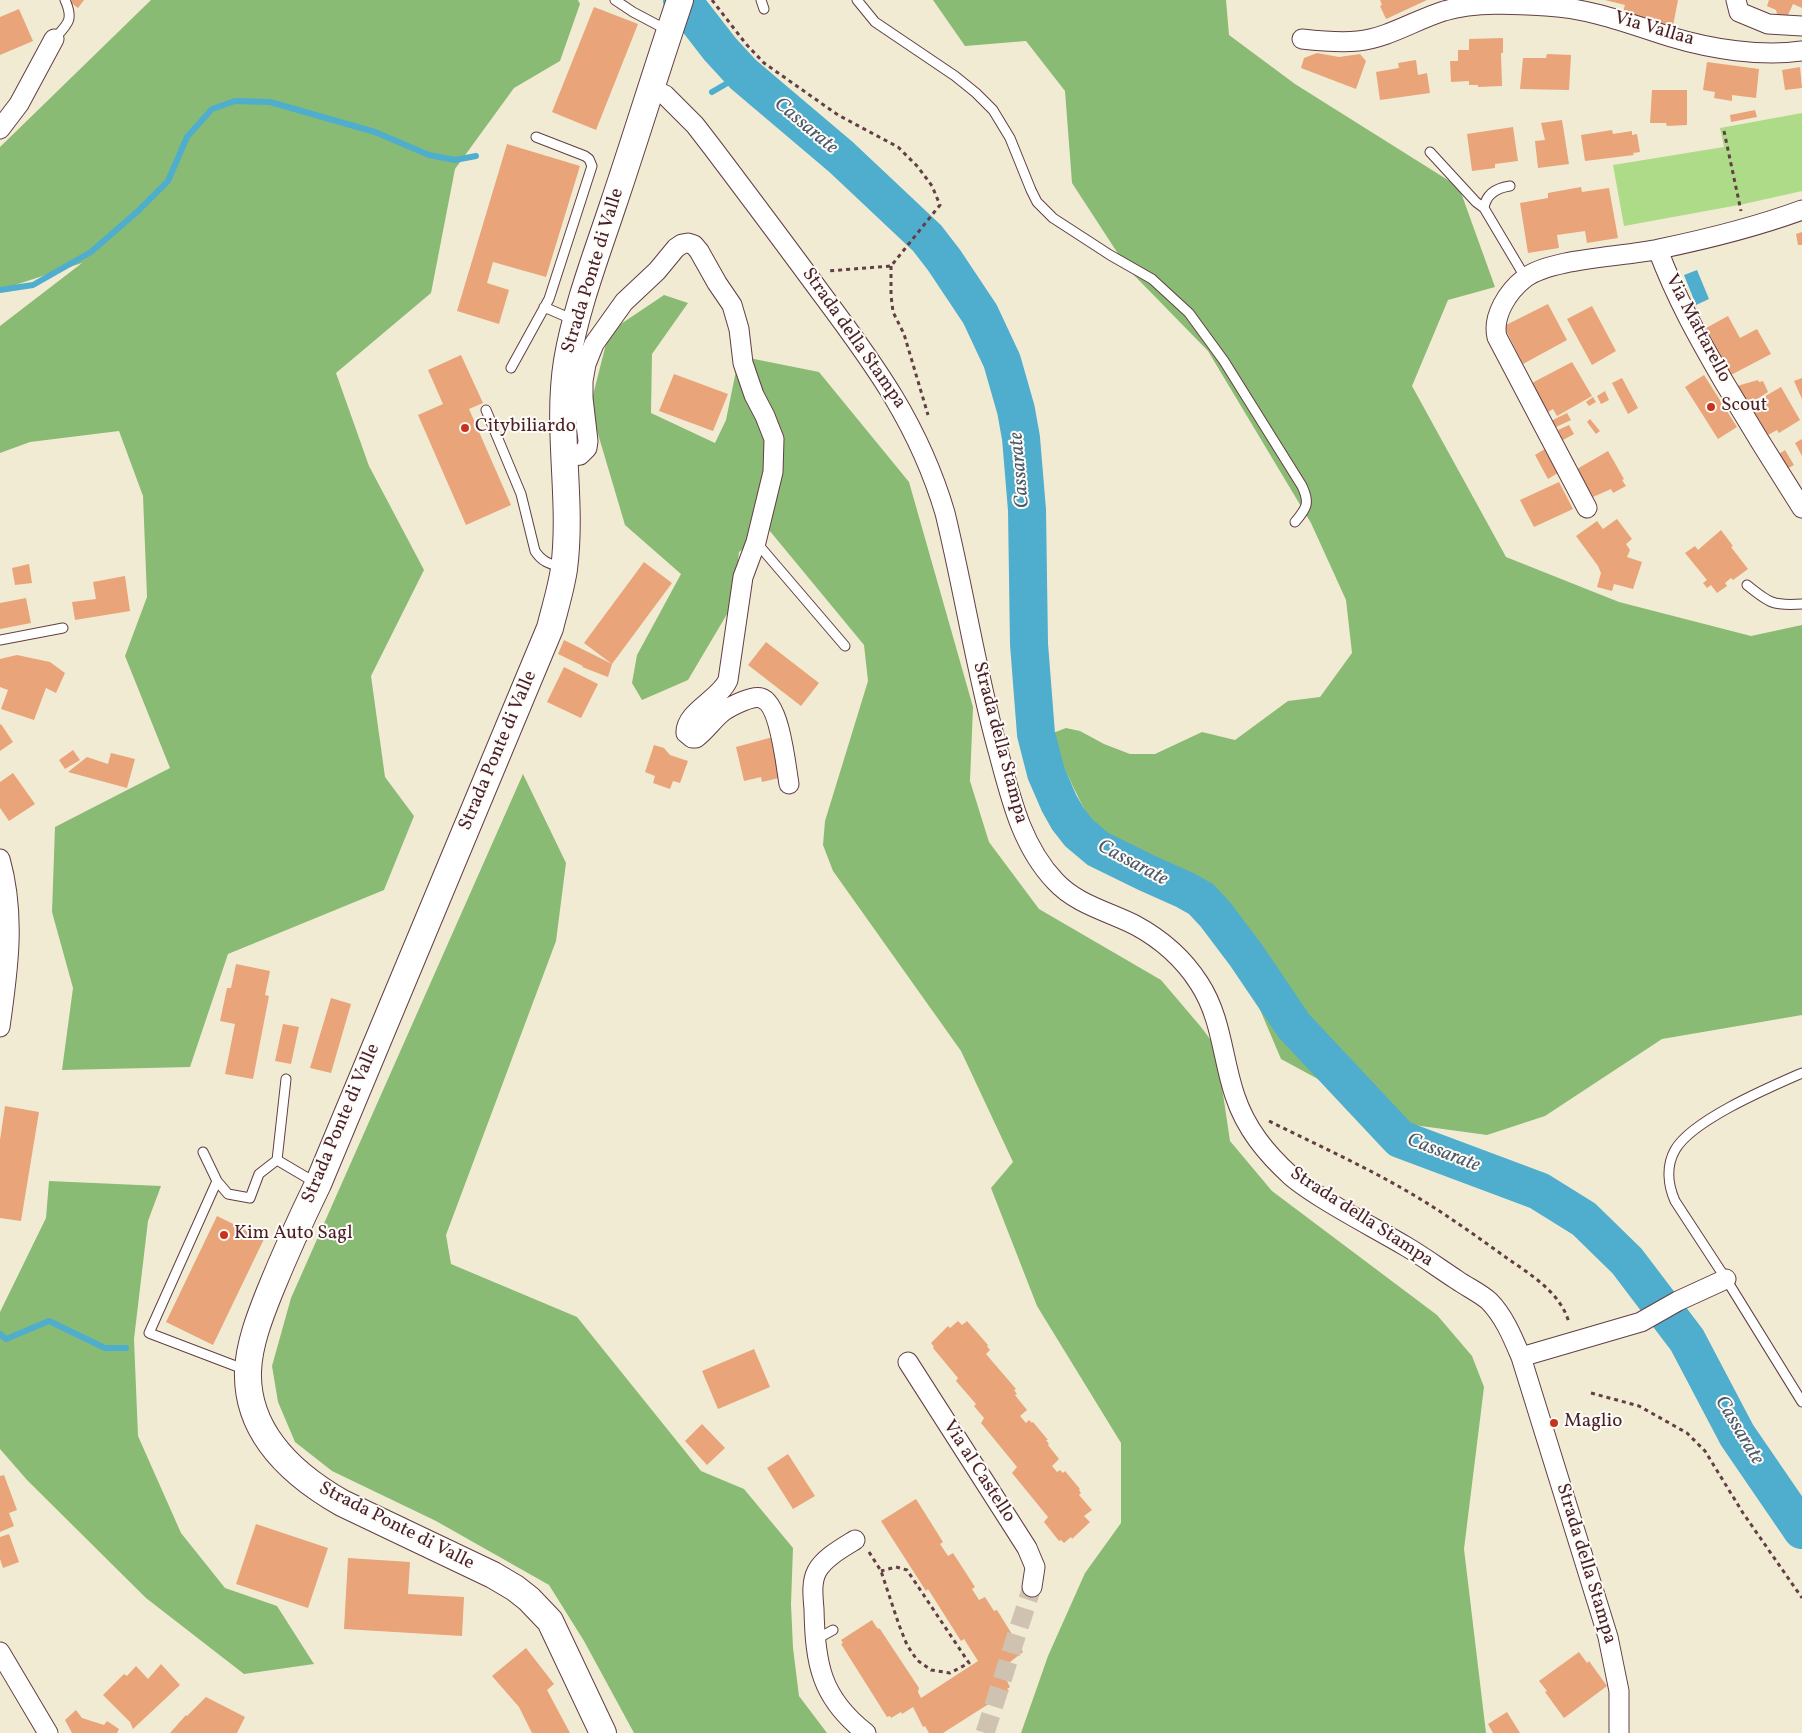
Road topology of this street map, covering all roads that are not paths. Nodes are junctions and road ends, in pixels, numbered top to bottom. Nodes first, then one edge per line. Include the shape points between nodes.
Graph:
1 (65, 0) edge
2 (615, 0) edge
3 (680, 0) edge
4 (857, 0) edge
5 (1736, 0) edge
6 (1802, 26) edge
7 (671, 28) junction
8 (54, 38) joint
9 (1302, 39) dead end
10 (1802, 51) edge
11 (652, 89) junction
12 (0, 129) edge
13 (536, 137) dead end
14 (1430, 152) dead end
15 (1510, 186) dead end
16 (1484, 208) junction
17 (1802, 210) edge
18 (1658, 250) junction
19 (1525, 278) junction
20 (544, 307) junction
21 (576, 321) junction
22 (511, 368) dead end
23 (486, 410) dead end
24 (565, 457) junction
25 (1587, 508) dead end
26 (1802, 508) edge
27 (1295, 522) dead end
28 (756, 542) junction
29 (564, 568) junction
30 (1748, 585) dead end
31 (1802, 604) edge
32 (63, 628) dead end
33 (0, 640) edge
34 (845, 646) dead end
35 (789, 784) dead end
36 (0, 859) edge
37 (0, 1028) edge
38 (1802, 1073) edge
39 (286, 1078) dead end
40 (203, 1152) dead end
41 (277, 1160) junction
42 (217, 1182) junction
43 (318, 1184) junction
44 (1726, 1279) junction
45 (1521, 1357) junction
46 (908, 1362) dead end
47 (248, 1371) junction
48 (1802, 1402) edge
49 (855, 1540) road end
50 (1032, 1587) tunnel mouth
51 (833, 1630) dead end
52 (814, 1640) junction
53 (0, 1652) edge
54 (48, 1733) edge
55 (603, 1733) edge
56 (866, 1733) edge
57 (1619, 1733) edge

1 - 8 lane via 69,20
2 - 7 lane via 633,12
3 - 7 street, Strada Ponte di Valle
4 - 27 lane via 875,22 955,76 993,110 1010,138 1037,202 1052,218 1152,279 1189,313 1224,361 1302,486 1307,506
5 - 6 street via 1739,12 1768,24
7 - 11 street, Strada Ponte di Valle
8 - 12 street via 19,104
9 - 10 street, Via Vallaa via 1360,41 1445,11 1489,6 1546,6 1589,12 1703,44 1751,52
11 - 21 street, Strada Ponte di Valle
11 - 45 street, Strada della Stampa via 665,95 712,147 848,328 887,384 921,446 945,513 982,689 1007,785 1021,827 1036,857 1067,892 1154,936 1169,947 1193,974 1217,1020 1241,1113 1260,1145 1275,1161 1312,1191 1409,1248 1489,1301 1509,1328
13 - 20 lane via 585,156 592,166
14 - 16 lane
15 - 16 lane via 1491,193
16 - 19 lane
17 - 18 street via 1744,229
18 - 19 street via 1554,266
18 - 26 street, Via Mattarello via 1689,322
19 - 25 street via 1500,310 1496,324 1498,337
20 - 21 lane
20 - 22 lane
21 - 24 street, Strada Ponte di Valle via 565,383
23 - 29 lane via 521,494 535,551 545,562
24 - 28 street, Strada Ponte di Valle via 580,456 587,448 583,381 589,355 602,331 624,302 676,248 682,244 694,244 732,305 743,363 774,439 773,472
24 - 29 street, Strada Ponte di Valle
28 - 34 lane
28 - 35 street, Strada Ponte di Valle via 743,577 728,680 688,723 686,733 696,738 732,706 762,698 776,719
29 - 43 street, Strada Ponte di Valle via 556,607 539,656
30 - 31 lane via 1766,600 1783,605
32 - 33 lane
36 - 37 street via 8,890 10,921
38 - 44 lane via 1767,1088 1692,1130 1675,1150 1669,1170 1675,1201
39 - 41 lane
40 - 42 lane
41 - 42 lane via 259,1174 250,1198 228,1194
41 - 43 lane
42 - 47 lane via 149,1333
43 - 47 street, Strada Ponte di Valle via 260,1316
44 - 45 street via 1641,1322
44 - 48 lane
45 - 57 street, Strada della Stampa via 1608,1637 1619,1691
46 - 50 street, Via al Castello via 1027,1548 1034,1567
47 - 55 street, Strada Ponte di Valle via 253,1410 266,1437 305,1479 342,1502 493,1575 540,1609 560,1640
49 - 52 street via 822,1564 814,1576
51 - 52 lane
52 - 56 street via 824,1680 832,1697 842,1712
53 - 54 street

